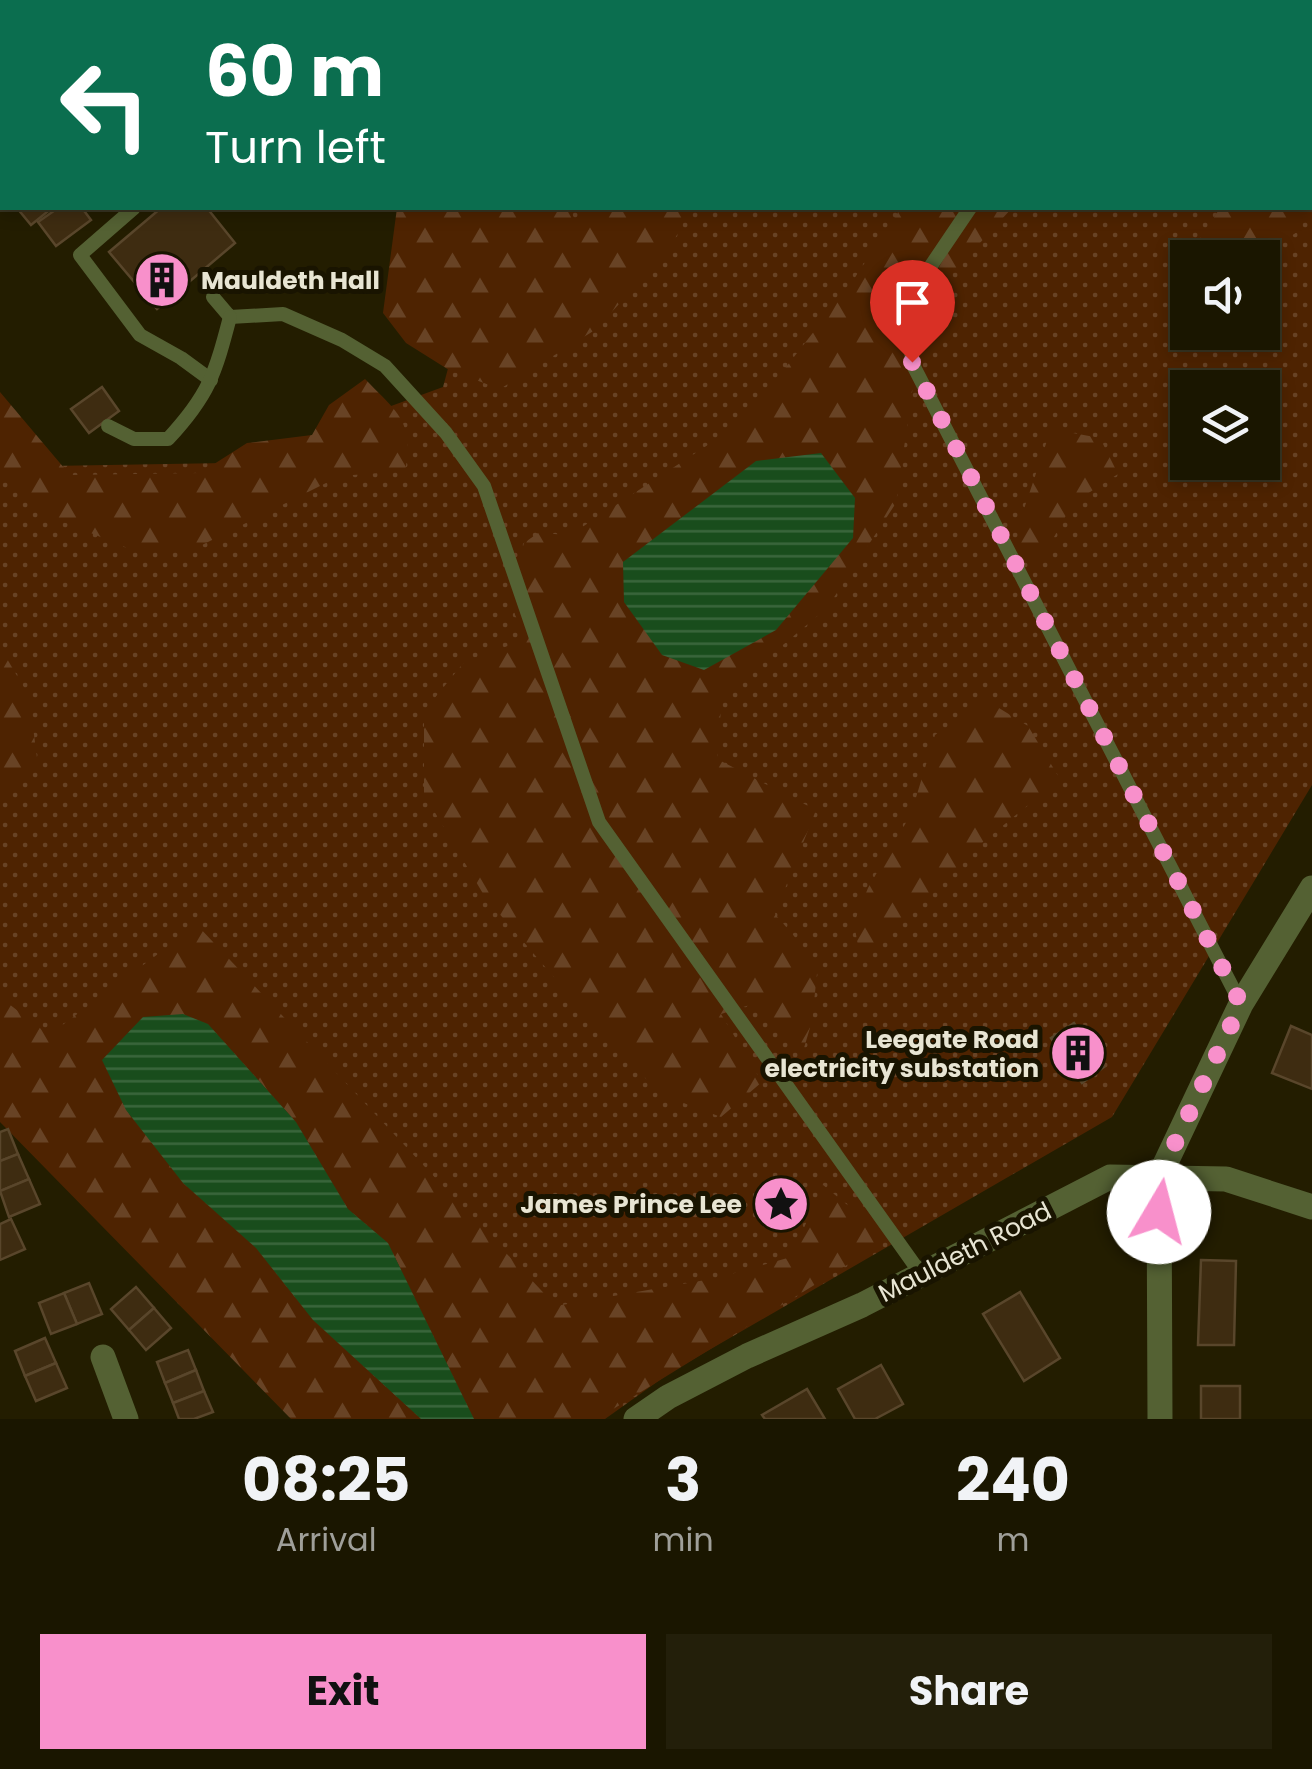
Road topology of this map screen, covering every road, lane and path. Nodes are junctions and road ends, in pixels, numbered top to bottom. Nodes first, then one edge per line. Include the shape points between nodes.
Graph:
1 (132, 210) edge
2 (969, 210) edge
3 (213, 297) dead end
4 (230, 317) junction
5 (211, 380) junction
6 (108, 426) dead end
7 (1312, 888) edge
8 (1241, 1004) junction
9 (1159, 1177) junction
10 (1312, 1207) edge
11 (921, 1274) junction
12 (103, 1356) dead end
13 (126, 1419) edge
14 (636, 1419) edge
15 (1160, 1419) edge

1 - 5 lane via 80,254 140,335
2 - 8 lane via 920,282 908,318 912,362
3 - 4 lane
4 - 5 lane
4 - 11 lane via 283,314 342,340 385,366 446,433 484,486 599,822
5 - 6 lane via 199,406 168,439 134,439
7 - 8 street
8 - 9 street
9 - 10 street, Mauldeth Road via 1226,1179
9 - 11 street, Mauldeth Road via 1110,1177
9 - 15 street
11 - 14 street, Mauldeth Road via 747,1356
12 - 13 street

